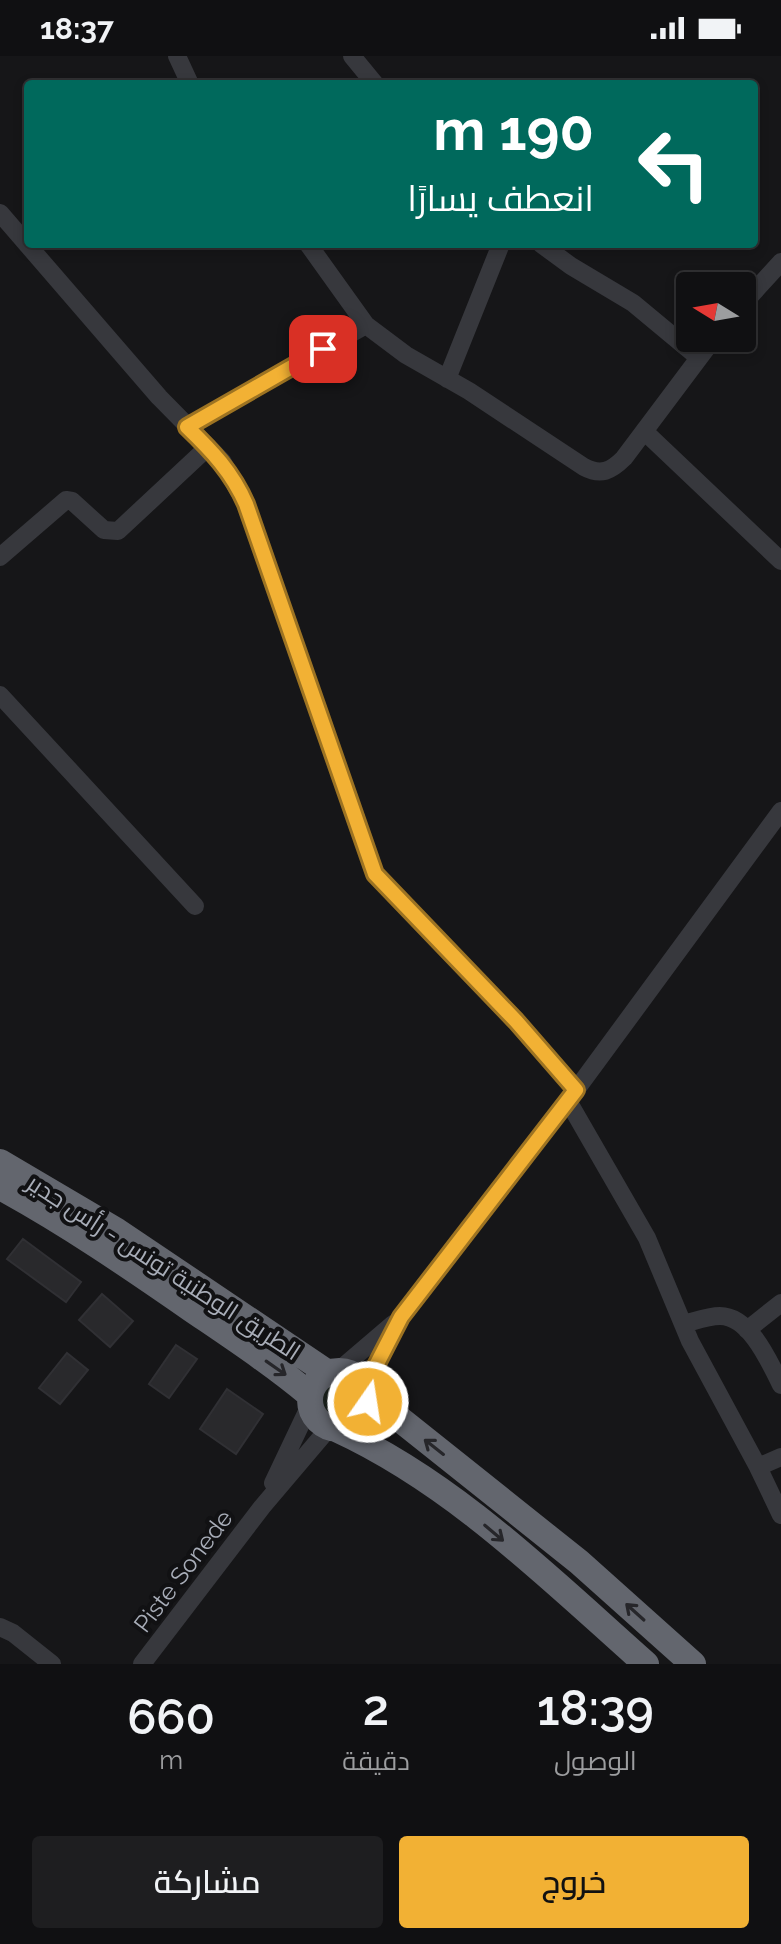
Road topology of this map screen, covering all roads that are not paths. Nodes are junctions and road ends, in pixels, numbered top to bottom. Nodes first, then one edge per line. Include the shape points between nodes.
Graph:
1 (177, 56) edge
2 (352, 56) edge
3 (188, 80) edge
4 (372, 80) edge
5 (0, 213) edge
6 (24, 240) edge
7 (31, 248) edge
8 (311, 248) edge
9 (499, 248) edge
10 (546, 248) edge
11 (781, 262) edge
12 (756, 290) edge
13 (366, 325) junction
14 (702, 352) edge
15 (698, 357) junction
16 (447, 379) junction
17 (187, 427) junction
18 (644, 431) junction
19 (208, 447) junction
20 (0, 557) edge
21 (781, 561) edge
22 (0, 695) edge
23 (781, 811) edge
24 (195, 906) dead end
25 (572, 1096) junction
26 (0, 1162) edge
27 (0, 1187) edge
28 (781, 1303) edge
29 (401, 1317) junction
30 (683, 1324) junction
31 (747, 1330) junction
32 (333, 1372) junction
33 (781, 1385) edge
34 (366, 1390) junction
35 (310, 1400) junction
36 (332, 1428) junction
37 (781, 1457) edge
38 (758, 1467) junction
39 (262, 1507) junction
40 (781, 1515) edge
41 (0, 1627) edge
42 (52, 1664) edge
43 (142, 1664) edge
44 (646, 1664) edge
45 (693, 1664) edge

1 - 3 street
2 - 4 street
5 - 6 street
7 - 17 street
8 - 13 street
9 - 16 street
10 - 15 street via 633,303
11 - 12 street
13 - 16 street
13 - 17 street
14 - 15 street
15 - 18 street
16 - 18 street via 594,472 614,468
17 - 19 street
18 - 21 street
19 - 20 street via 118,531 104,530 66,500
19 - 25 street via 230,471 246,504 375,874 516,1021
22 - 24 street
23 - 25 street
25 - 29 street
25 - 30 street via 647,1238
26 - 32 highway, الطريق الوطنية تونس - رأس جدير via 117,1231
27 -> 35 highway, الطريق الوطنية تونس - رأس جدير via 165,1291 285,1374
28 - 31 street
29 - 32 street
29 - 34 street
30 - 31 street via 722,1316
30 - 38 street
31 - 33 street
32 - 34 highway via 351,1374
32 - 35 highway via 313,1386
34 - 36 highway via 361,1419 345,1429
45 -> 34 highway via 579,1562
35 - 36 highway via 320,1423
35 - 39 street, Piste Sonede
36 - 39 street, Piste Sonede
36 -> 44 highway via 385,1454 458,1502
37 - 38 street
38 - 40 street
39 - 43 street, Piste Sonede
41 - 42 street

